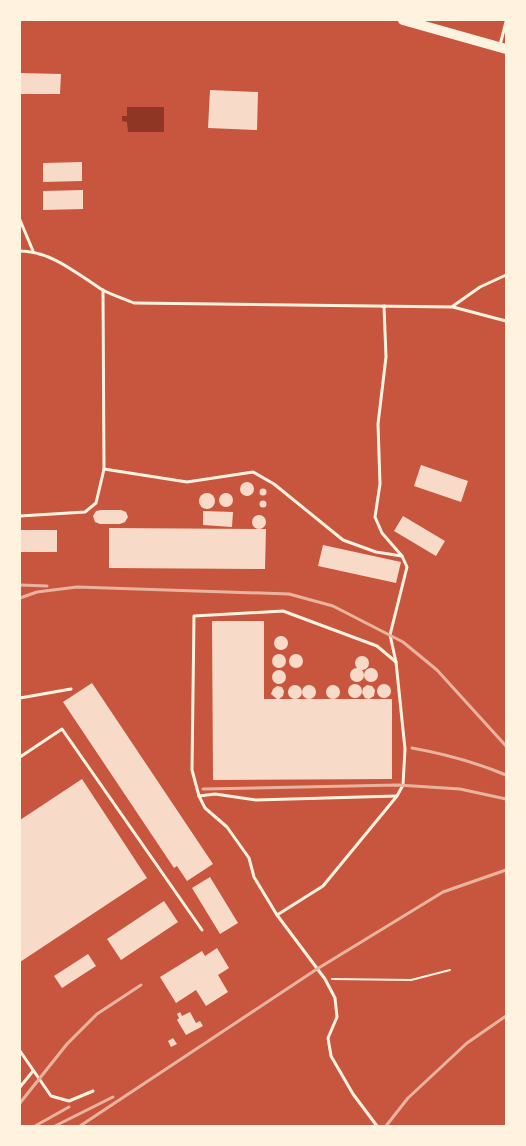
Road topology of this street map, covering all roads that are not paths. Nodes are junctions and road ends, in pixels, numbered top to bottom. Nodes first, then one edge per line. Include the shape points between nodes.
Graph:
1 (403, 20) edge
2 (506, 22) edge
3 (503, 48) edge
4 (20, 220) edge
5 (33, 251) junction
6 (20, 252) edge
7 (506, 275) edge
8 (103, 290) junction
9 (384, 306) junction
10 (453, 307) junction
11 (506, 321) edge
12 (104, 469) junction
13 (20, 516) edge
14 (402, 556) junction
15 (396, 662) junction
16 (71, 689) dead end
17 (20, 698) edge
18 (20, 758) edge
19 (199, 796) junction
20 (397, 796) junction
21 (277, 915) junction
22 (202, 930) dead end
23 (20, 1051) edge
24 (33, 1071) junction
25 (20, 1087) edge
26 (93, 1091) dead end
27 (377, 1126) edge

1 - 3 main road
2 - 3 lane
4 - 5 lane
5 - 6 lane
5 - 8 lane via 70,268
7 - 10 lane via 480,287
8 - 9 lane via 134,303
8 - 12 lane
9 - 10 lane
9 - 14 lane via 386,356 378,424 380,484 376,517 382,532
10 - 11 lane
12 - 13 lane via 96,503 85,512
12 - 14 lane via 187,482 253,472 274,484 343,540 376,552
14 - 15 lane via 407,567 390,635
15 - 19 lane via 376,646 283,611 194,616 192,770
15 - 20 lane via 405,749 403,785
16 - 17 lane
18 - 22 lane via 62,729
19 - 20 lane via 215,794 256,800
19 - 21 lane via 205,808 227,827 249,858 254,877
20 - 21 lane via 323,886
21 - 27 lane via 325,979 335,998 337,1017 328,1038 331,1056
23 - 24 lane
24 - 25 lane
24 - 26 lane via 51,1096 69,1101

